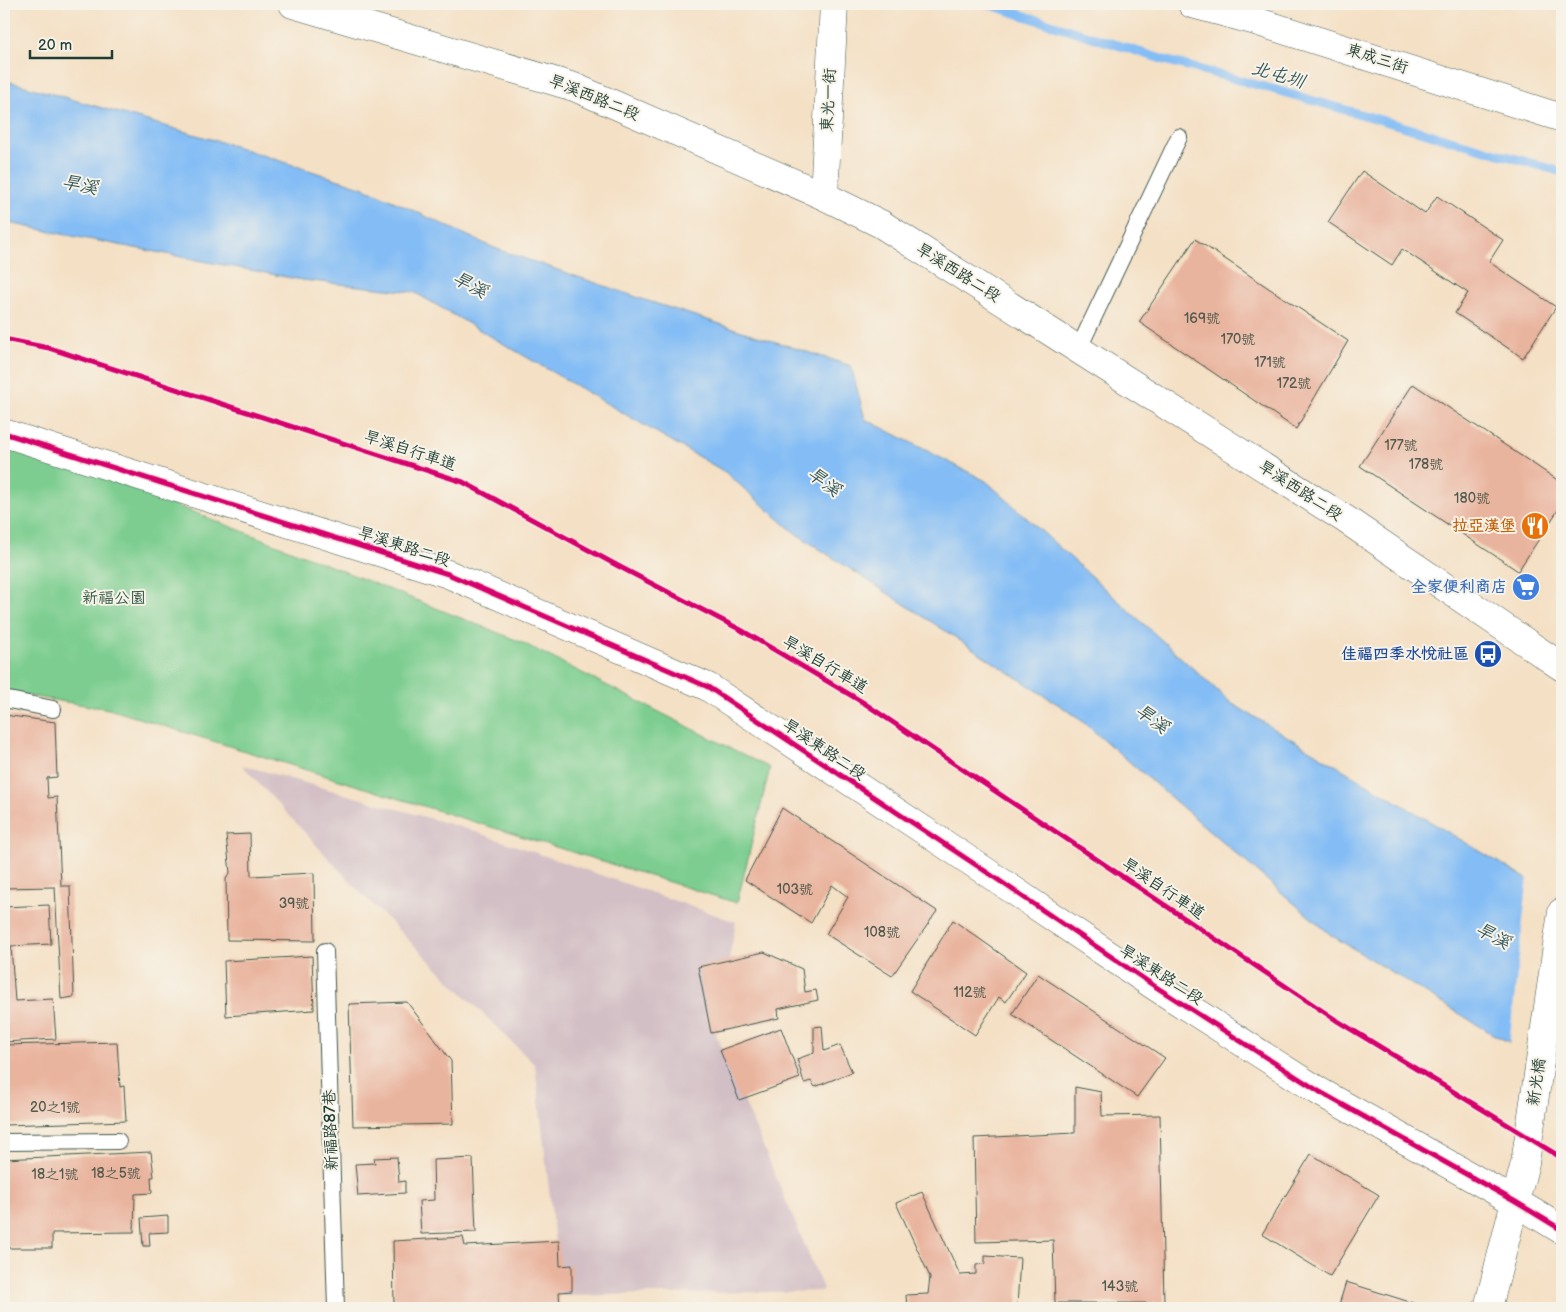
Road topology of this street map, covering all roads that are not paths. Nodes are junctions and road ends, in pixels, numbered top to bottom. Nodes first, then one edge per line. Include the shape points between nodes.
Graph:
1 (293, 4) edge
2 (834, 4) edge
3 (1192, 4) edge
4 (1252, 12) edge
5 (1562, 118) edge
6 (1179, 137) dead end
7 (824, 196) junction
8 (1078, 350) junction
9 (4, 433) edge
10 (1562, 667) edge
11 (4, 699) edge
12 (54, 709) dead end
13 (1562, 912) edge
14 (325, 952) dead end
15 (118, 1141) dead end
16 (4, 1142) edge
17 (1514, 1201) junction
18 (1562, 1230) edge
19 (336, 1308) edge
20 (1488, 1308) edge

1 - 7 street, 旱溪西路二段 via 574,87
2 - 7 street, 東光一街
3 - 4 street, 東成三街
4 - 5 street, 東成三街
6 - 8 lane
7 - 8 street, 旱溪西路二段 via 881,224
8 - 10 street, 旱溪西路二段 via 1345,520
9 - 17 street, 旱溪東路二段 via 448,574 708,687 1153,985 1304,1082
11 - 12 lane
13 - 17 street, 新光橋 via 1525,1163
14 - 19 lane, 新福路87巷
15 - 16 lane
17 - 18 street, 旱溪東路二段
17 - 20 street, 新光橋

